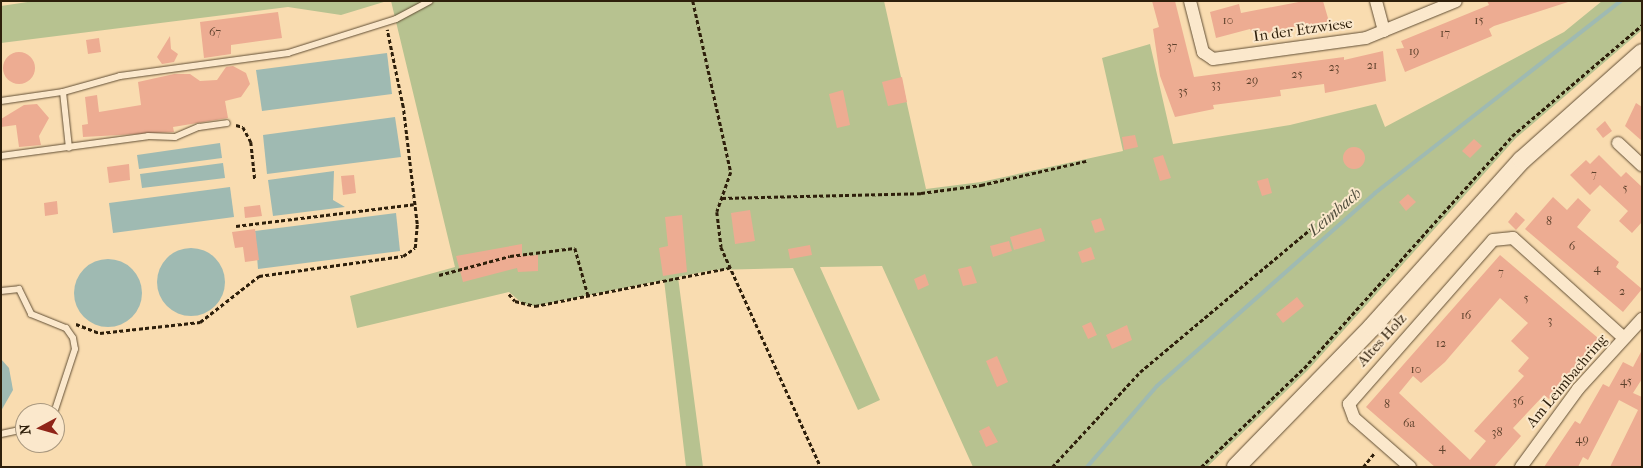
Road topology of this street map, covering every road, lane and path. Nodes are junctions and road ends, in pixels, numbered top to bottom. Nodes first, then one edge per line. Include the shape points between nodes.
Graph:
1 (430, 1) edge
2 (693, 1) edge
3 (1190, 1) edge
4 (1376, 1) edge
5 (1456, 1) edge
6 (383, 23) junction
7 (1642, 25) edge
8 (1384, 31) junction
9 (1642, 53) edge
10 (63, 92) junction
11 (1, 101) edge
12 (228, 123) joint
13 (1618, 143) dead end
14 (69, 148) junction
15 (1, 156) edge
16 (1086, 161) dead end
17 (1642, 165) edge
18 (255, 180) dead end
19 (722, 198) junction
20 (414, 204) junction
21 (236, 226) dead end
22 (1314, 226) dead end
23 (729, 268) junction
24 (439, 274) dead end
25 (1, 291) edge
26 (509, 294) dead end
27 (588, 295) junction
28 (1642, 319) edge
29 (66, 328) junction
30 (1624, 338) junction
31 (57, 403) edge
32 (15, 432) edge
33 (1, 434) edge
34 (1384, 444) junction
35 (821, 467) edge
36 (1052, 467) edge
37 (1201, 467) edge
38 (1236, 467) edge
39 (1363, 467) edge
40 (1410, 467) edge
41 (1521, 467) edge

1 - 6 lane
2 - 19 path via 731,172
3 - 8 street, In der Etzwiese via 1204,52 1211,58 1361,39
4 - 8 street
5 - 8 street, In der Etzwiese
6 - 10 lane via 288,52 120,76
6 - 20 path via 392,40
7 - 37 path via 1512,136 1304,368
9 - 38 main road via 1522,160 1372,327
10 - 11 lane
10 - 14 lane
12 - 14 lane via 199,127 175,137 148,136
12 - 18 path via 243,127 251,142
13 - 17 street
14 - 15 lane
16 - 19 path via 981,185 921,193
19 - 23 path via 716,220
20 - 21 path
20 - 29 path via 415,248 403,256 259,276 200,322 100,333 74,323
22 - 36 path via 1140,372
23 - 27 path
23 - 35 path
24 - 27 path via 510,256 575,248
25 - 29 lane via 19,289 31,314
26 - 27 path via 514,301 535,306
28 - 30 street, Am Leimbachring
29 - 31 lane via 74,349
30 - 34 street, Altes Holz via 1520,243 1504,236 1493,240 1349,404 1354,418
30 - 41 street, Am Leimbachring via 1578,389
32 - 33 lane
34 - 39 path
34 - 40 street, Altes Holz

